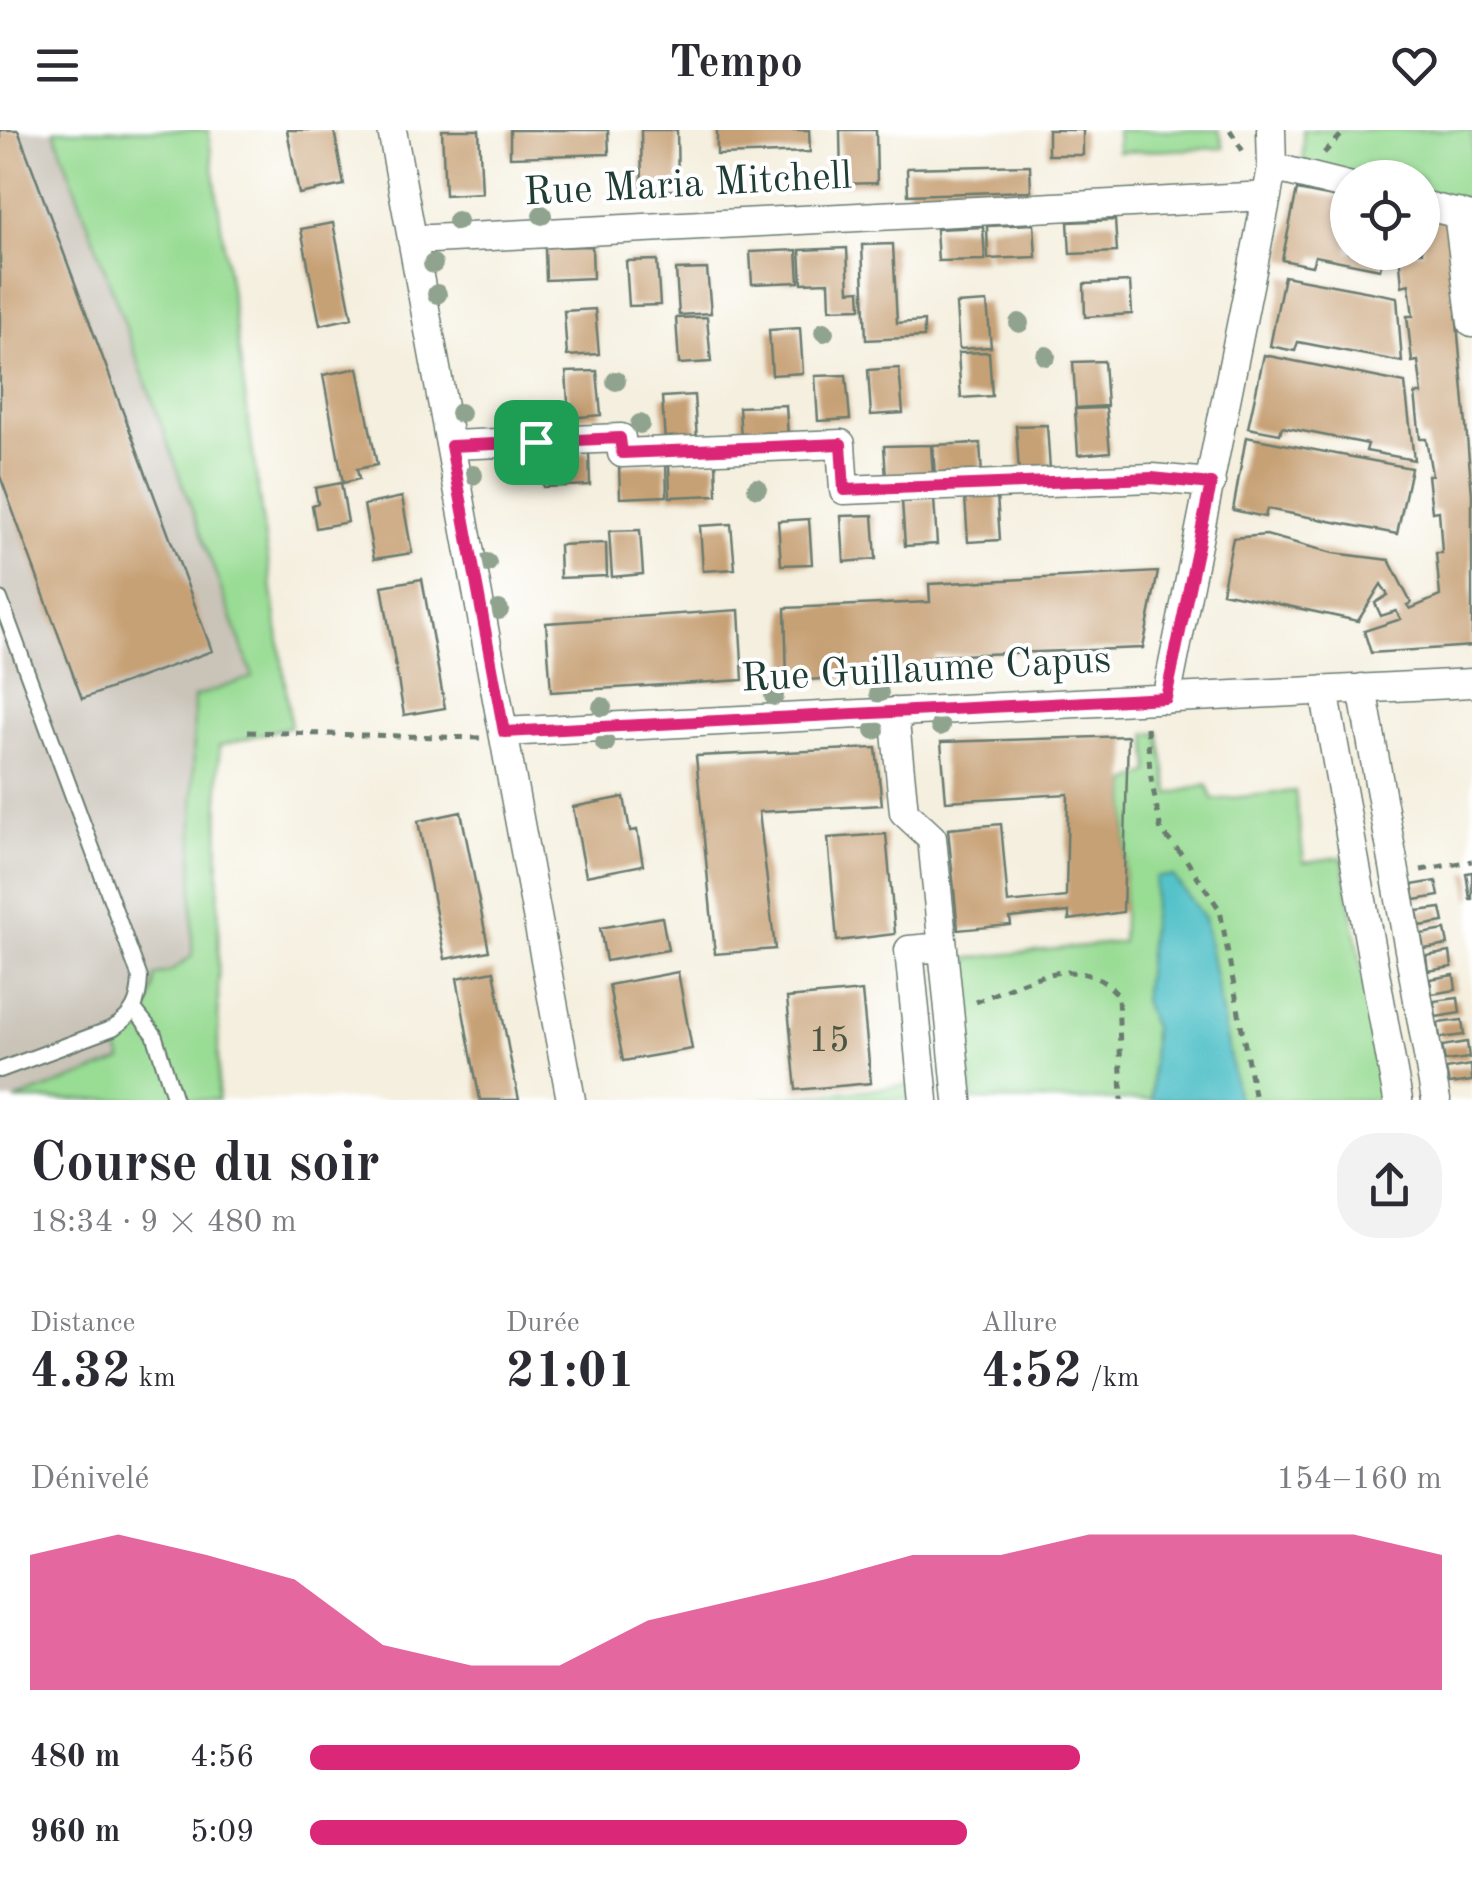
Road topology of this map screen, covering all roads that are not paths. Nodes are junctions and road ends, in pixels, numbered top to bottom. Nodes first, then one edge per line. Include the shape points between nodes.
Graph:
1 (392, 130) edge
2 (1271, 130) edge
3 (1272, 167) junction
4 (1330, 182) edge
5 (1268, 196) junction
6 (1440, 209) edge
7 (1465, 215) edge
8 (412, 240) junction
9 (1472, 323) edge
10 (451, 446) junction
11 (1211, 484) junction
12 (0, 600) edge
13 (1472, 683) edge
14 (1362, 688) junction
15 (1324, 690) junction
16 (1155, 699) junction
17 (894, 712) junction
18 (504, 732) junction
19 (943, 946) junction
20 (134, 1010) junction
21 (0, 1070) edge
22 (175, 1100) edge
23 (571, 1100) edge
24 (924, 1100) edge
25 (958, 1100) edge
26 (1398, 1100) edge
27 (1436, 1100) edge

1 - 8 street
2 - 3 street
3 - 4 street
3 - 5 street
5 - 8 street, Rue Maria Mitchell
5 - 11 street
6 - 7 street
7 - 9 street
8 - 10 street
10 - 11 street via 620,438 622,453 841,444 844,490 1152,478
10 - 18 street
11 - 16 street
12 - 20 lane via 140,978
13 - 14 street, Rue Guillaume Capus
14 - 15 street, Rue Guillaume Capus
14 - 27 street
15 - 16 street, Rue Guillaume Capus
15 - 26 street
16 - 17 street, Rue Guillaume Capus
17 - 18 street, Rue Guillaume Capus
17 - 19 street via 904,812 932,838
18 - 23 street
19 - 24 street via 909,950
19 - 25 street
20 - 21 lane via 113,1028
20 - 22 lane via 154,1034

